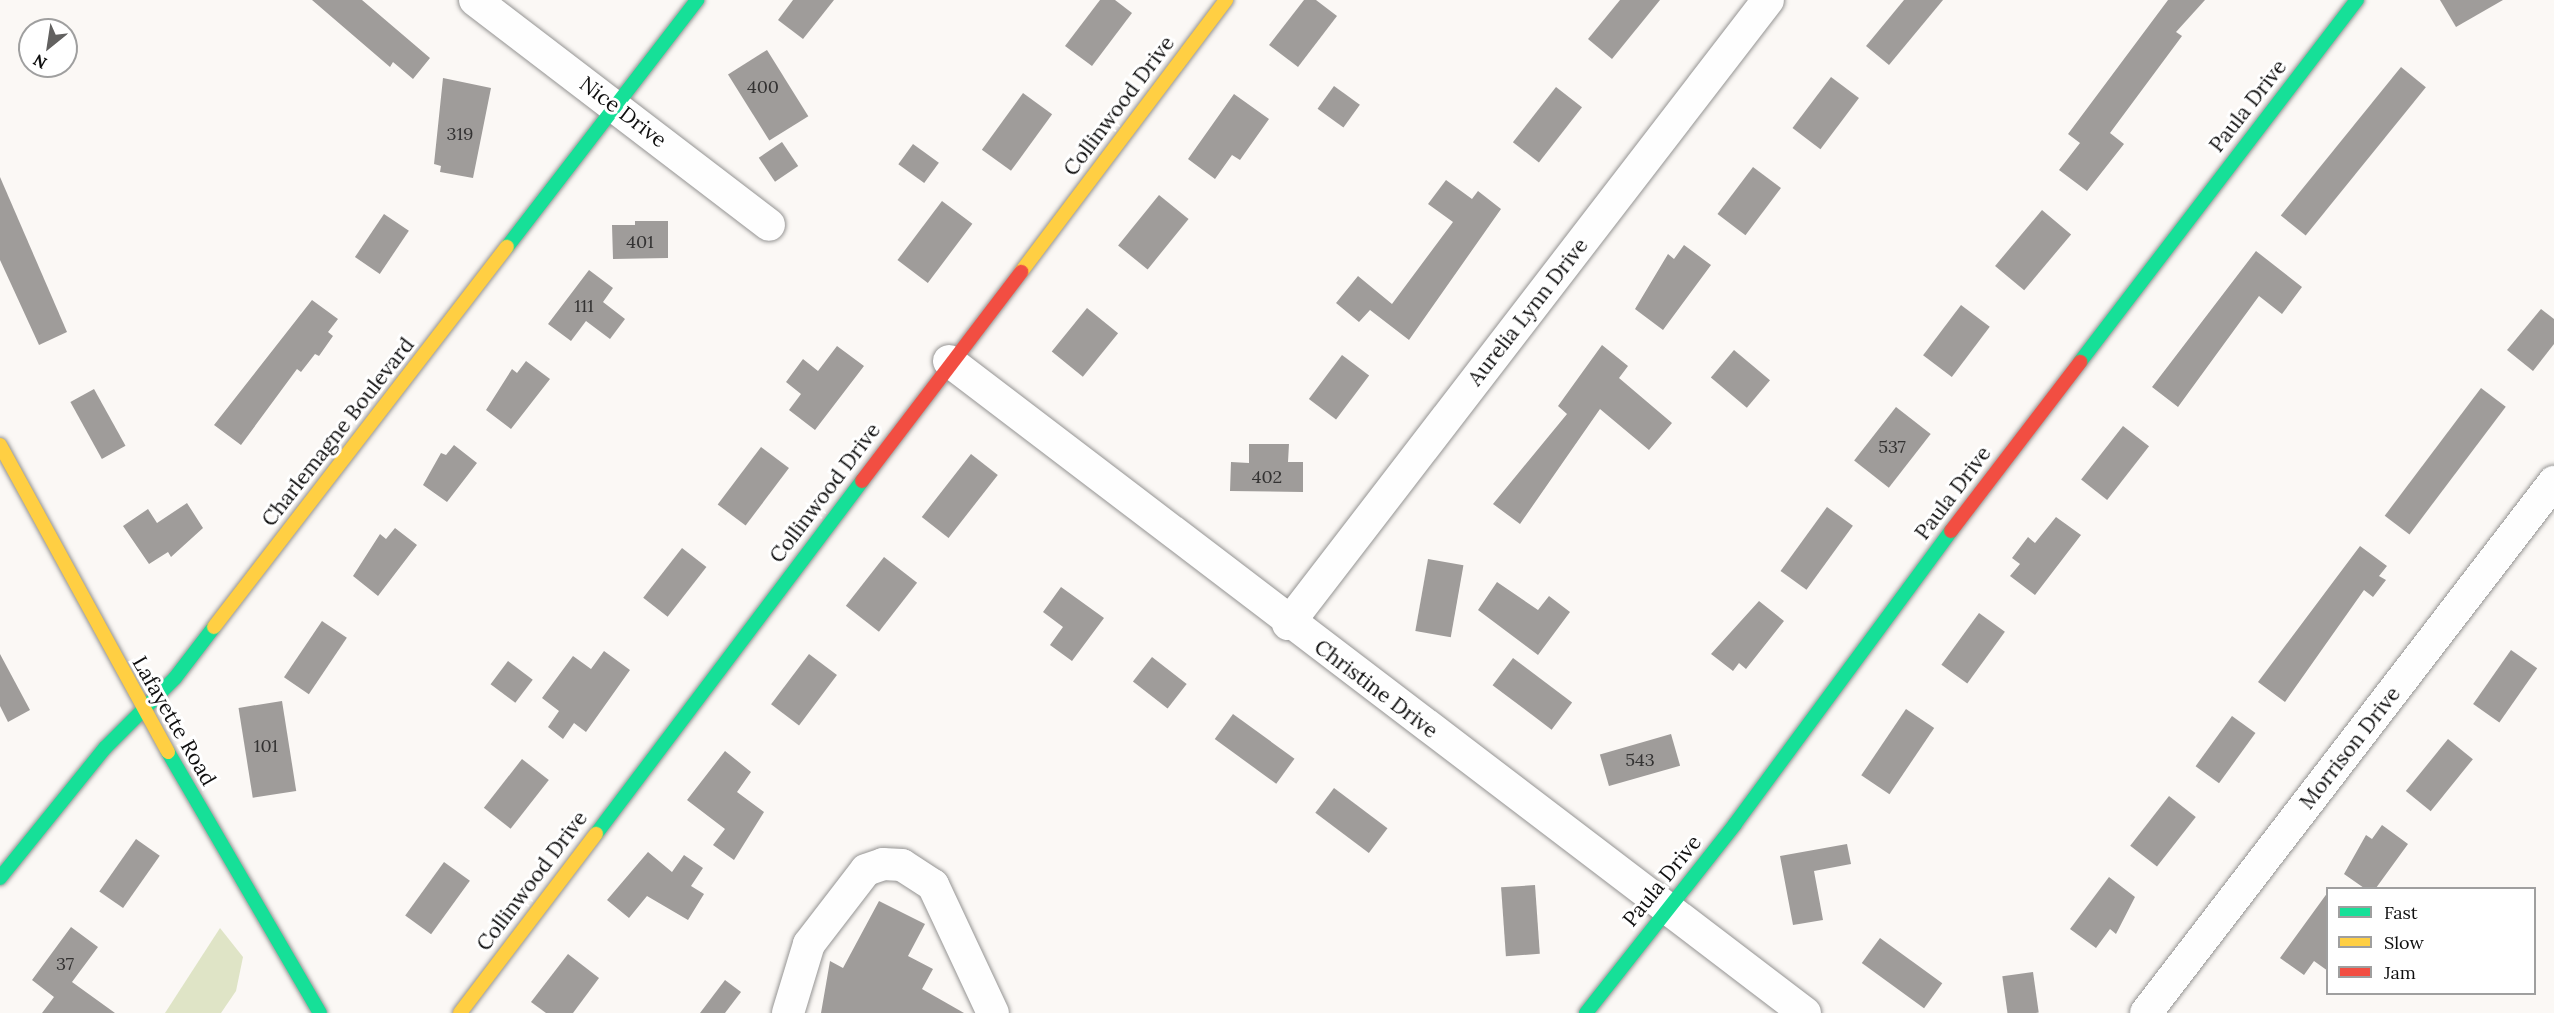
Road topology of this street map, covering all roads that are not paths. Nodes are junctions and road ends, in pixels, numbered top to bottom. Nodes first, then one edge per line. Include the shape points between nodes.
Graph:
1 (475, 0) edge
2 (697, 0) edge
3 (1226, 0) edge
4 (1768, 0) edge
5 (2357, 0) edge
6 (616, 106) junction
7 (769, 225) dead end
8 (949, 362) junction
9 (0, 444) edge
10 (2554, 482) edge
11 (1288, 624) junction
12 (143, 710) junction
13 (0, 878) edge
14 (1668, 906) junction
15 (320, 1013) edge
16 (460, 1013) edge
17 (788, 1013) edge
18 (993, 1013) edge
19 (1586, 1013) edge
20 (1805, 1013) edge
21 (2145, 1013) edge

1 - 6 street, Nice Drive
2 - 6 street, Charlemagne Boulevard
3 - 8 street, Collinwood Drive
4 - 11 street, Aurelia Lynn Drive
5 - 14 street, Paula Drive
6 - 7 street, Nice Drive
6 - 12 street, Charlemagne Boulevard via 175,678
8 - 11 street, Christine Drive
8 - 16 street, Collinwood Drive
9 - 12 street, Lafayette Road
10 - 21 street, Morrison Drive
11 - 14 street, Christine Drive
12 - 13 street, Charlemagne Boulevard via 105,748
12 - 15 street, Lafayette Road
14 - 19 street, Paula Drive
14 - 20 street, Christine Drive
17 - 18 street via 809,944 866,870 883,864 902,865 933,885

